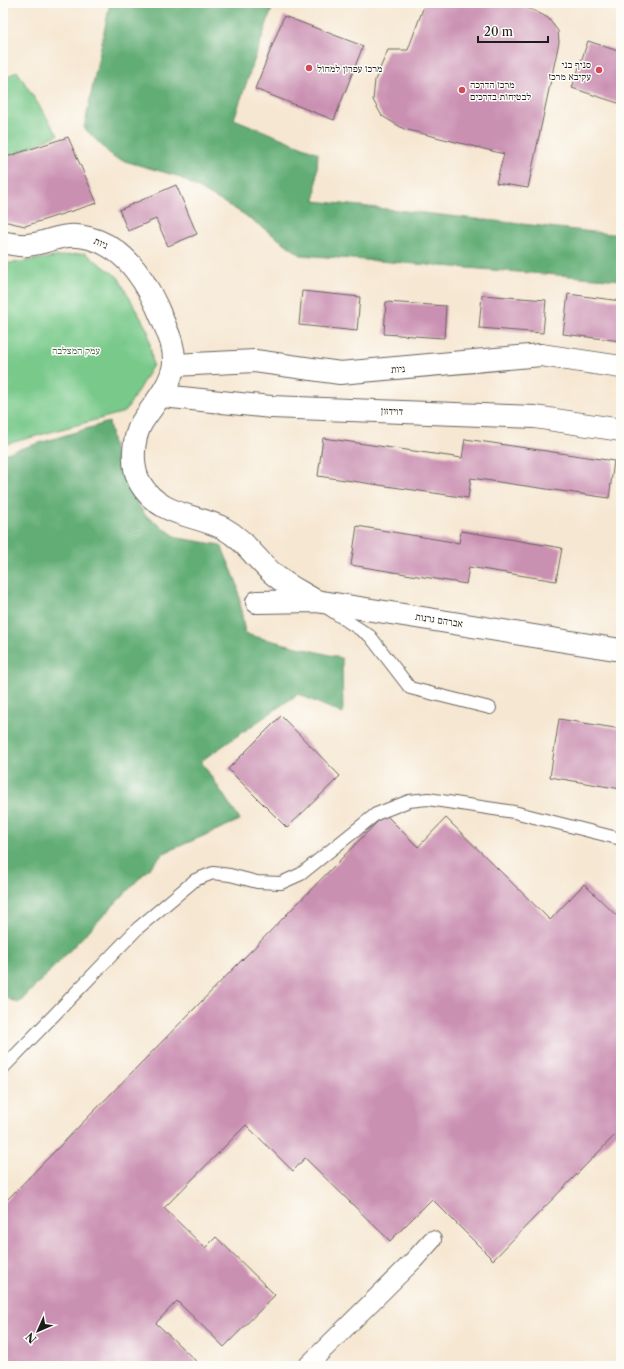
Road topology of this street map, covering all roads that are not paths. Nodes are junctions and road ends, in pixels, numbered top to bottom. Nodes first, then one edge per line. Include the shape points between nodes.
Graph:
1 (3, 243) edge
2 (174, 365) junction
3 (621, 367) edge
4 (162, 396) junction
5 (621, 430) edge
6 (316, 601) junction
7 (256, 602) dead end
8 (621, 650) edge
9 (490, 708) dead end
10 (621, 839) edge
11 (3, 1068) edge
12 (432, 1240) dead end
13 (307, 1366) edge

1 - 2 street, ניות via 27,245 64,235 89,238 112,248 134,267 153,297 173,343
2 - 3 street, ניות via 255,361 340,373 541,355
2 - 4 street, ניות
4 - 5 street, דוידזון via 271,407 535,417
4 - 6 street, ניות via 142,423 135,443 134,465 140,484 167,509 223,528 242,540 276,577
6 - 7 street, אברהם גרנות
6 - 8 street, אברהם גרנות
6 - 9 lane via 349,620 370,636 410,688
10 - 11 lane via 514,812 428,799 409,802 376,814 301,874 281,883 257,882 213,873 195,880 138,928
12 - 13 street

